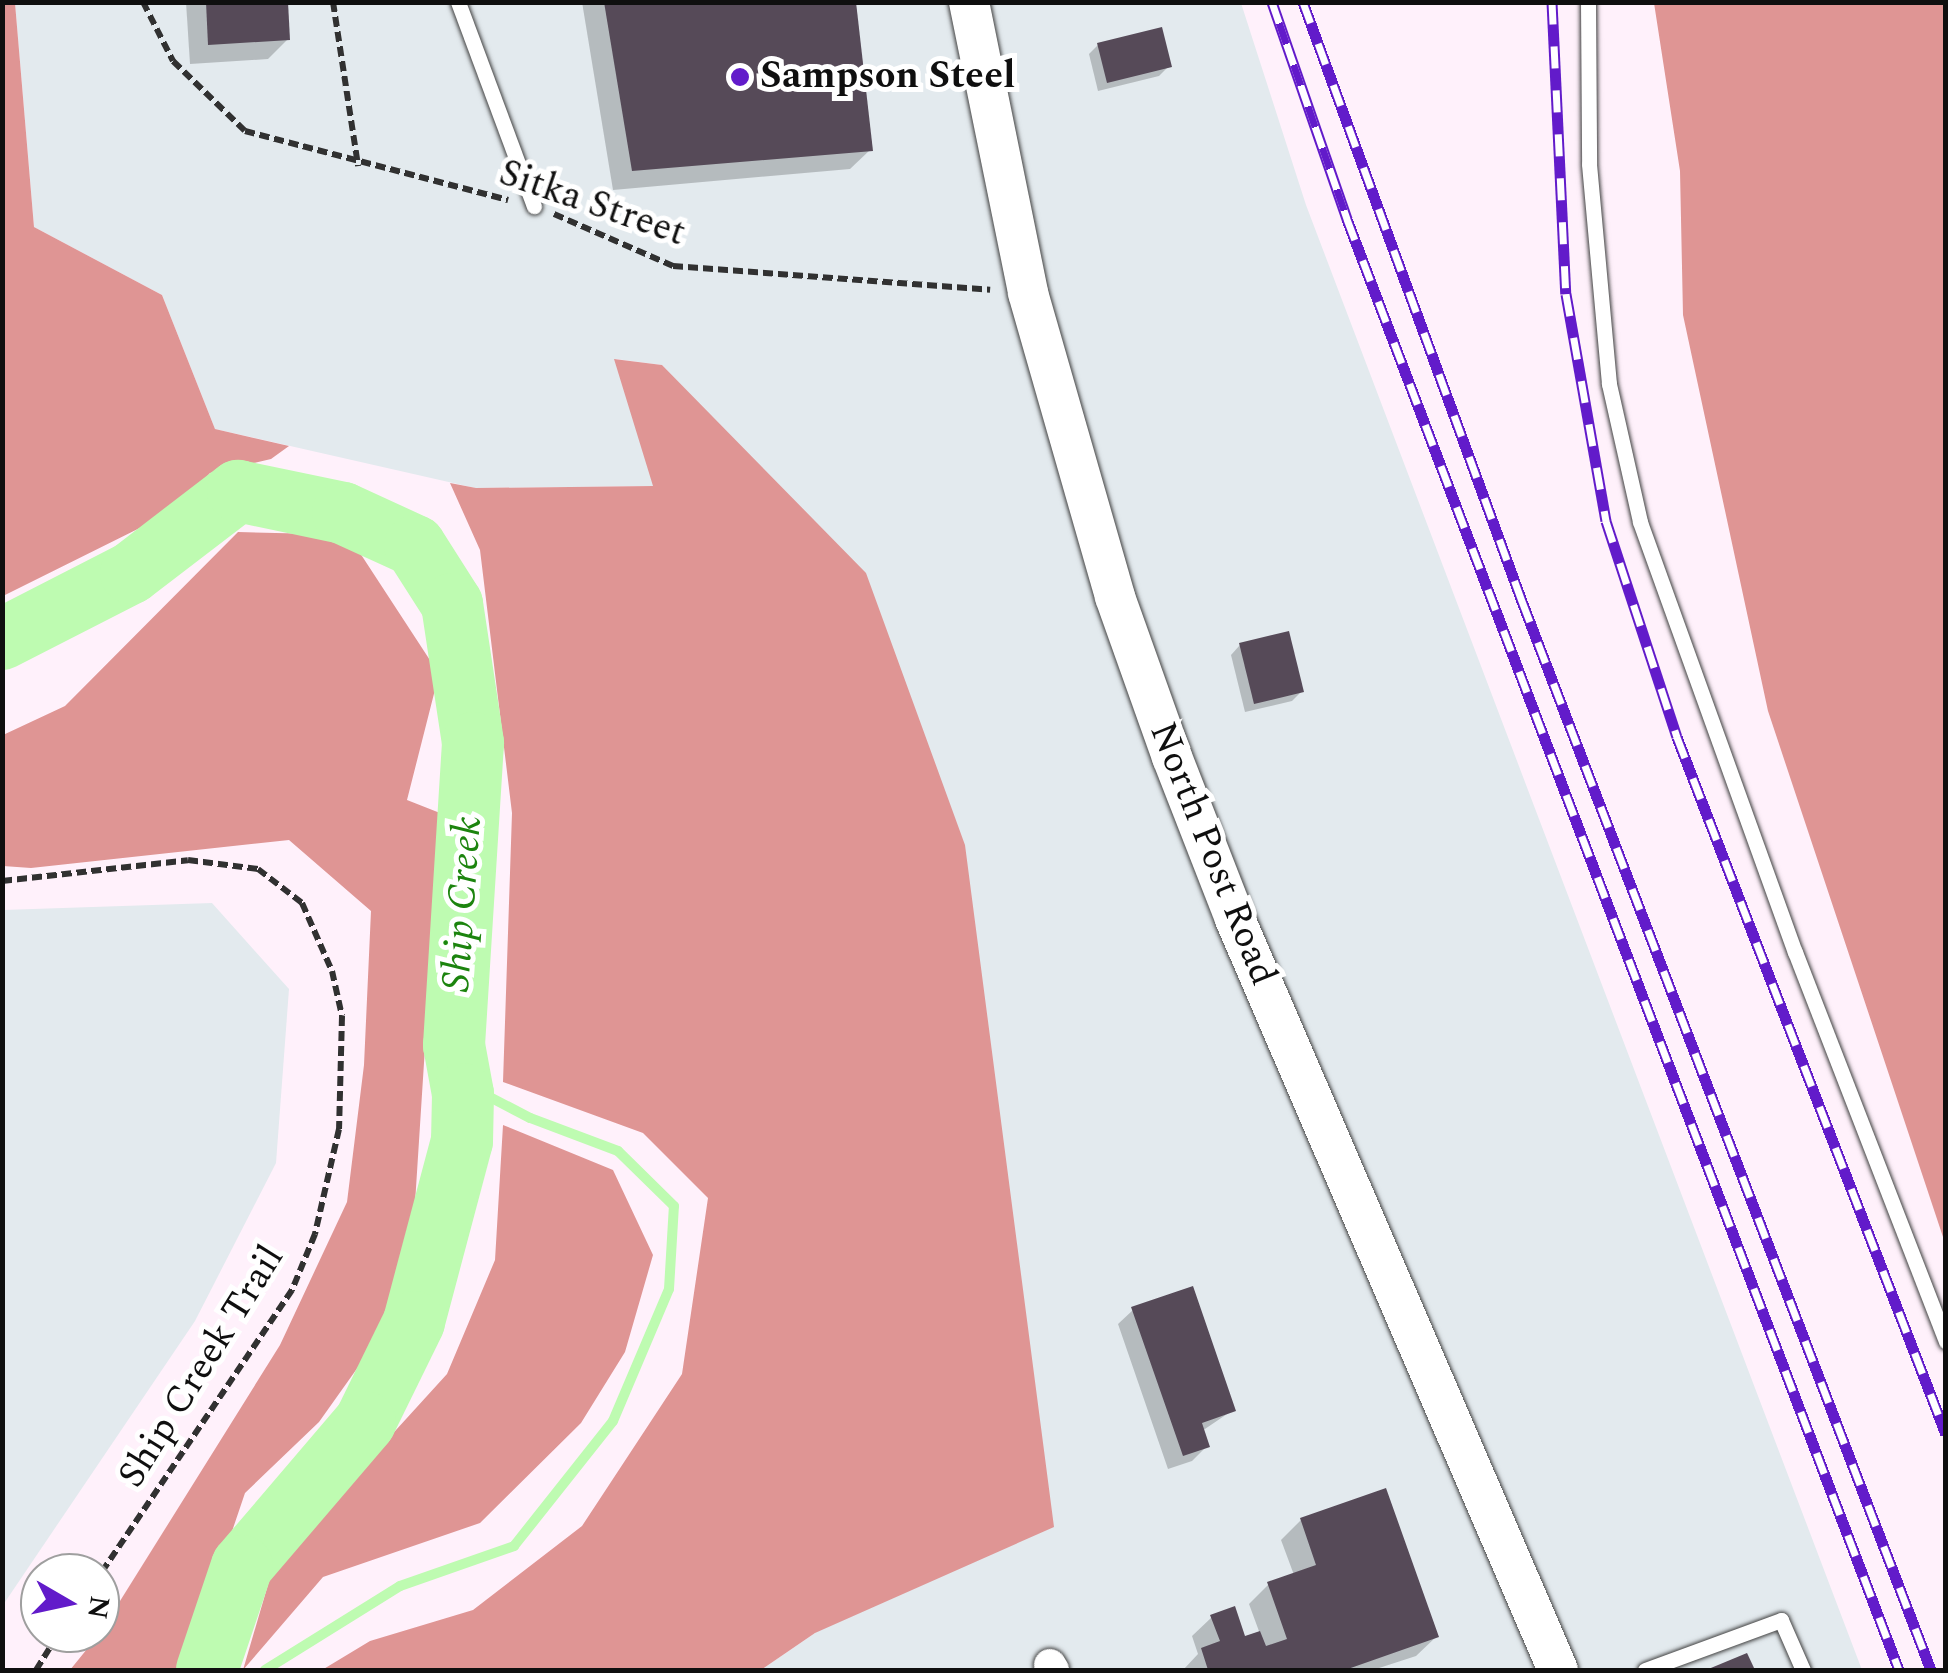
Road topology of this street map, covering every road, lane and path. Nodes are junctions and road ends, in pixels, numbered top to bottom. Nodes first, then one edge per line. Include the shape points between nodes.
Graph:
1 (143, 2) edge
2 (333, 2) edge
3 (458, 2) edge
4 (969, 2) edge
5 (1588, 2) edge
6 (358, 166) junction
7 (534, 206) junction
8 (1028, 294) junction
9 (2, 880) edge
10 (1946, 1342) edge
11 (115, 1553) edge
12 (1558, 1670) edge
13 (1646, 1670) edge
14 (1803, 1670) edge

1 - 6 path, Sitka Street via 173,61 245,131
2 - 6 path
3 - 7 lane
4 - 8 street, North Post Road
5 - 10 lane via 1589,164 1609,384 1640,522 1795,952
6 - 7 path, Sitka Street
7 - 8 path, Sitka Street via 673,266
8 - 12 street, North Post Road via 1115,597 1172,758 1242,938
9 - 11 path, Ship Creek Trail via 188,860 258,869 302,904 332,971 342,1016 336,1145 316,1234 292,1290
13 - 14 lane via 1781,1620

